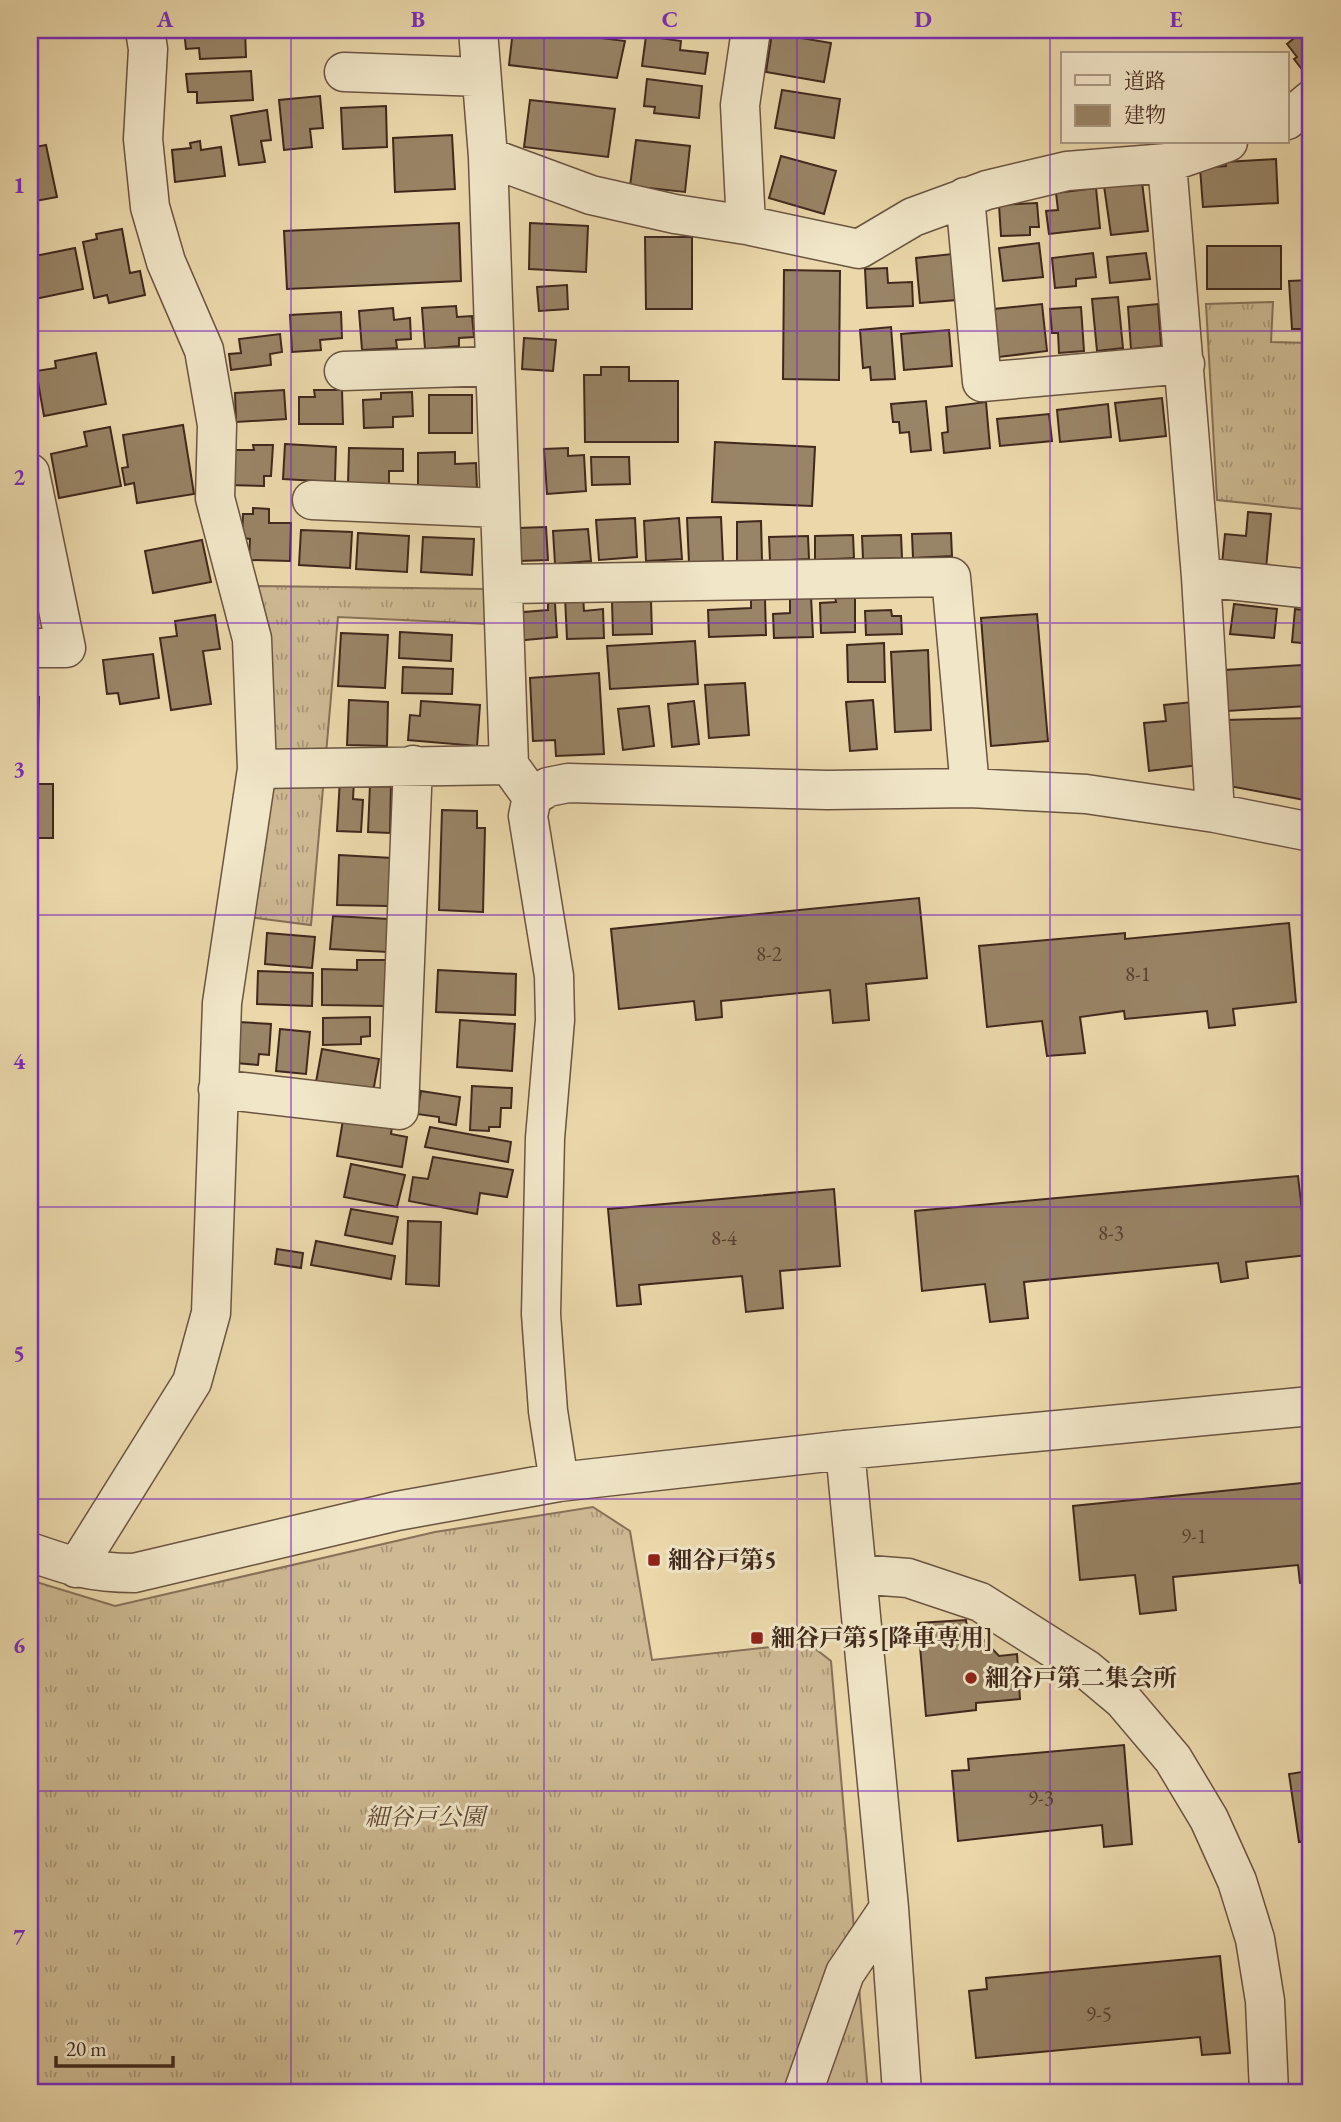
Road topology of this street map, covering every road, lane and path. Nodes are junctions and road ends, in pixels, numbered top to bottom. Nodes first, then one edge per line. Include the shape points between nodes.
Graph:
1 (145, 30) edge
2 (478, 30) edge
3 (751, 30) edge
4 (344, 72) dead end
5 (481, 77) junction
6 (1311, 100) edge
7 (1288, 119) edge
8 (1222, 144) edge
9 (488, 157) junction
10 (1167, 163) junction
11 (965, 197) junction
12 (746, 225) junction
13 (1185, 364) junction
14 (494, 366) junction
15 (344, 371) dead end
16 (30, 474) edge
17 (312, 500) dead end
18 (499, 508) junction
19 (1201, 578) junction
20 (503, 584) junction
21 (1311, 589) edge
22 (30, 648) edge
23 (413, 765) junction
24 (509, 765) junction
25 (257, 769) junction
26 (970, 788) junction
27 (532, 797) junction
28 (1215, 813) junction
29 (1311, 832) edge
30 (218, 1089) junction
31 (1311, 1406) edge
32 (845, 1450) junction
33 (559, 1482) junction
34 (30, 1552) edge
35 (76, 1568) junction
36 (857, 1574) junction
37 (889, 1908) junction
38 (803, 2092) edge
39 (902, 2092) edge
40 (1269, 2092) edge

1 - 25 street via 143,139 150,207 166,262 204,350 217,425 215,498 252,639
2 - 5 street
3 - 12 street via 740,105
4 - 5 street
5 - 9 street
6 - 7 street
8 - 10 street
9 - 12 street via 592,195
9 - 14 street
10 - 11 street via 1067,171
10 - 13 street
11 - 12 street via 914,217 859,249
11 - 13 street via 982,382
13 - 19 street
14 - 15 street
14 - 18 street
16 - 22 street via 66,649
17 - 18 street
18 - 20 street
19 - 21 street
19 - 28 street
20 - 24 street
20 - 26 street via 951,577
23 - 24 street
23 - 25 street
23 - 30 street via 399,1110
24 - 27 street
25 - 30 street via 222,1003
26 - 27 street via 827,790 568,783 548,787
26 - 28 street via 1086,794
27 - 33 street via 528,816 554,976 541,1314
28 - 29 street
30 - 35 street via 211,1313 192,1382
31 - 32 street
32 - 33 street
32 - 36 street
33 - 35 street via 397,1511 134,1573
34 - 35 street
36 - 37 street
36 - 40 street via 908,1578 980,1602 1086,1670 1114,1693 1172,1759 1209,1819 1237,1881 1255,1939 1265,2001
37 - 38 street via 845,1973
37 - 39 street

